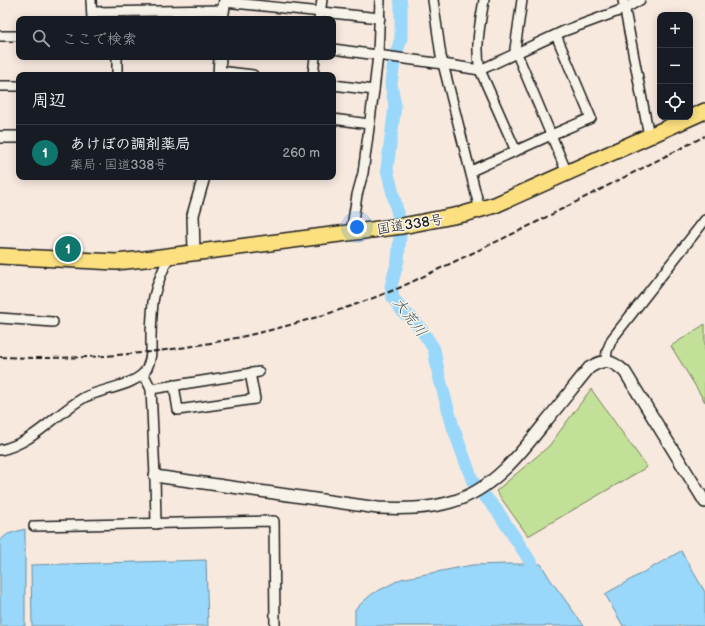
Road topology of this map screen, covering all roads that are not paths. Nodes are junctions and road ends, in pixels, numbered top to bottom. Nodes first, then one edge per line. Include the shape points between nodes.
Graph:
1 (91, 0) edge
2 (322, 0) edge
3 (380, 0) edge
4 (433, 0) edge
5 (484, 0) edge
6 (522, 0) edge
7 (640, 0) edge
8 (624, 4) edge
9 (224, 8) edge
10 (92, 15) edge
11 (320, 16) edge
12 (336, 17) edge
13 (380, 18) junction
14 (556, 35) junction
15 (0, 36) edge
16 (16, 36) edge
17 (336, 49) edge
18 (517, 54) junction
19 (378, 55) junction
20 (116, 60) edge
21 (220, 60) edge
22 (315, 60) edge
23 (443, 64) junction
24 (480, 70) junction
25 (117, 72) edge
26 (219, 72) edge
27 (313, 72) edge
28 (336, 85) edge
29 (0, 86) edge
30 (16, 86) edge
31 (374, 90) junction
32 (705, 111) edge
33 (336, 119) edge
34 (369, 124) junction
35 (551, 135) junction
36 (649, 136) junction
37 (0, 137) edge
38 (16, 137) edge
39 (516, 151) junction
40 (471, 172) junction
41 (567, 173) junction
42 (203, 180) edge
43 (480, 210) junction
44 (705, 220) edge
45 (351, 233) junction
46 (194, 252) junction
47 (0, 256) edge
48 (169, 256) junction
49 (0, 318) edge
50 (53, 322) dead end
51 (606, 361) junction
52 (144, 375) junction
53 (174, 386) junction
54 (151, 389) junction
55 (0, 450) edge
56 (155, 476) junction
57 (705, 502) edge
58 (156, 524) junction
59 (34, 526) dead end
60 (275, 626) edge

1 - 10 street
2 - 11 street
3 - 13 street
4 - 23 street
5 - 24 street via 478,48
6 - 18 street via 515,49
7 - 8 street
8 - 14 street
8 - 36 street
9 - 10 street
9 - 11 street
12 - 13 street
13 - 19 street
14 - 18 street
14 - 35 street via 591,118
15 - 16 street
17 - 19 street
18 - 24 street
18 - 35 street
19 - 23 street
19 - 31 street
20 - 25 street
21 - 26 street
22 - 27 street
23 - 24 street
23 - 40 street
24 - 39 street
28 - 31 street
29 - 30 street
31 - 34 street
32 - 36 highway, 国道338号
33 - 34 street
34 - 45 street via 363,173
35 - 39 street
35 - 41 street
36 - 41 highway, 国道338号
37 - 38 street
39 - 40 street
40 - 43 street
41 - 43 highway, 国道338号
42 - 46 street via 193,215
43 - 45 highway, 国道338号 via 437,220
44 - 51 street via 612,339
45 - 46 highway, 国道338号
46 - 48 highway, 国道338号
47 - 48 highway, 国道338号 via 116,262
48 - 52 street via 153,301 152,352
49 - 50 street
51 - 56 street via 589,368 516,459 488,483 463,498 434,506 412,509 378,508
51 - 57 street via 616,363 625,372
52 - 54 street
52 - 55 street via 84,398 34,435
53 - 53 street via 255,372 255,399 178,410
53 - 54 street
54 - 56 street
56 - 58 street
58 - 59 street
58 - 60 street via 274,521

